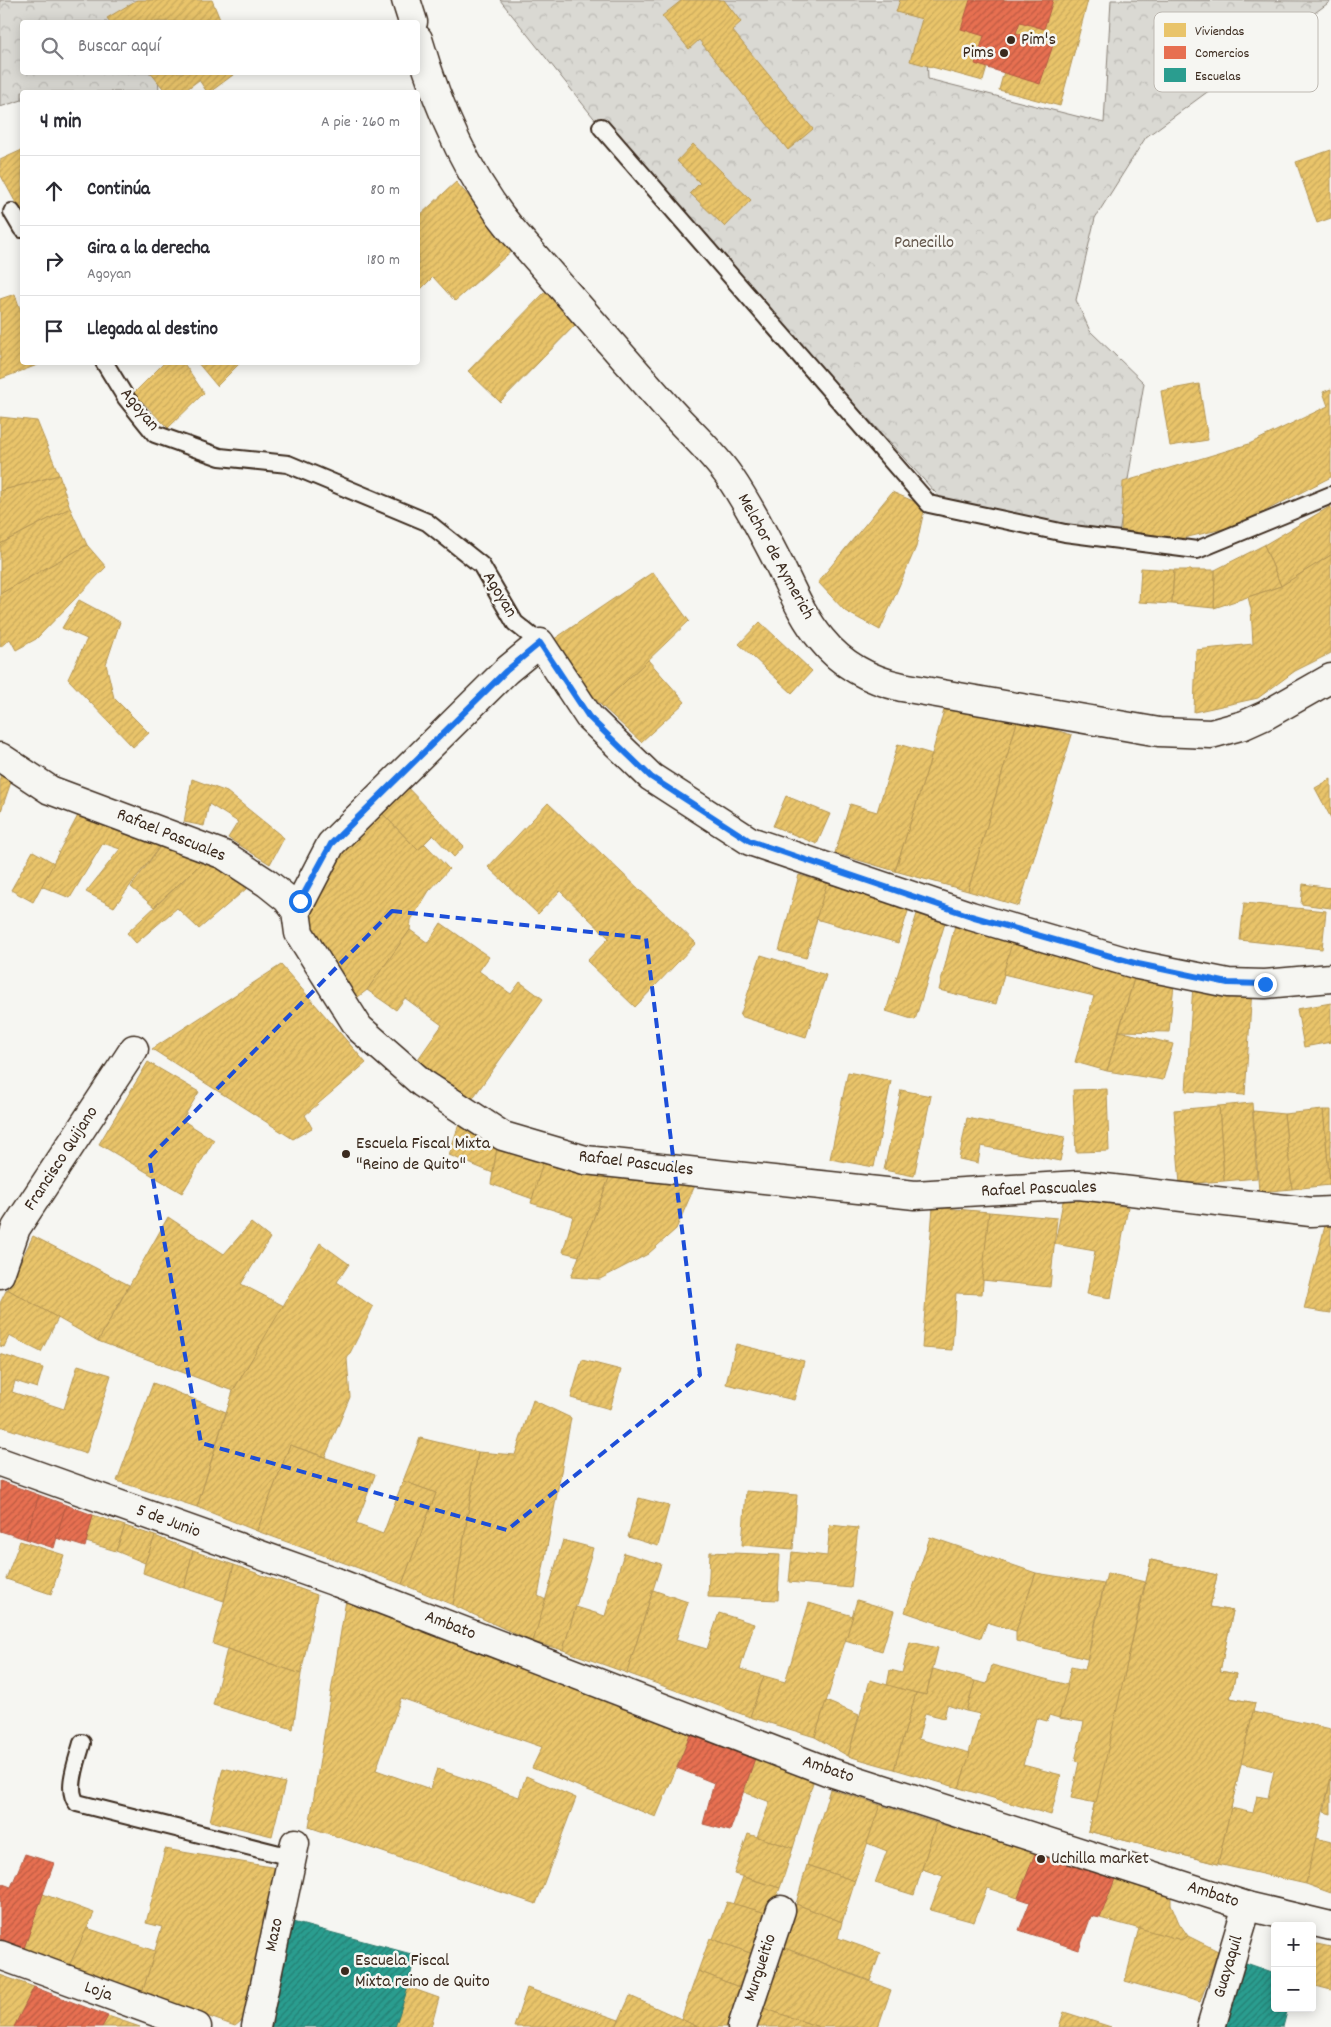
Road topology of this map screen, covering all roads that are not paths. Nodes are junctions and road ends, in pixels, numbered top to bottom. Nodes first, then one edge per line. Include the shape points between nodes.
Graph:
1 (406, 0) edge
2 (412, 20) edge
3 (420, 46) edge
4 (601, 127) dead end
5 (12, 212) dead end
6 (20, 226) edge
7 (106, 365) edge
8 (1331, 495) edge
9 (540, 643) junction
10 (1331, 678) edge
11 (0, 757) edge
12 (296, 911) junction
13 (1331, 978) edge
14 (134, 1048) dead end
15 (1331, 1211) edge
16 (0, 1274) edge
17 (0, 1462) edge
18 (336, 1582) joint
19 (82, 1743) dead end
20 (293, 1850) joint
21 (1247, 1906) junction
22 (781, 1910) dead end
23 (1331, 1926) edge
24 (0, 1955) edge
25 (153, 2020) edge
26 (196, 2027) edge
27 (256, 2027) edge
28 (742, 2027) edge
29 (1211, 2027) edge

1 - 2 street
3 - 10 street, Melchor de Aymerich via 457,146 489,200 728,475 760,528 802,611 822,640 844,662 869,677 902,687 1159,732 1211,734 1266,715
4 - 8 lane via 929,504 1065,533 1197,550
5 - 6 lane
7 - 9 lane, Agoyan via 154,434 220,457 288,464 427,522 480,565 515,624
9 - 12 street via 506,671 331,844
9 - 13 street, Agoyan via 589,717 651,777 750,841 971,916 1138,964 1228,983 1265,984
11 - 12 street, Rafael Pascuales via 50,790 224,855 267,883
12 - 15 street, Rafael Pascuales via 299,933 359,1028 422,1083 503,1136 585,1160 915,1195 1080,1185 1311,1212
14 - 16 street, Francisco Quijano via 16,1228
17 - 18 street, 5 de Junio
18 - 21 street, Ambato via 827,1771
19 - 20 lane via 71,1788 77,1803
20 - 27 street, Mazo
21 - 23 street, Ambato
21 - 29 street, Guayaquil
22 - 28 street, Murgueitio
24 - 25 street, Loja
25 - 26 street, Loja

